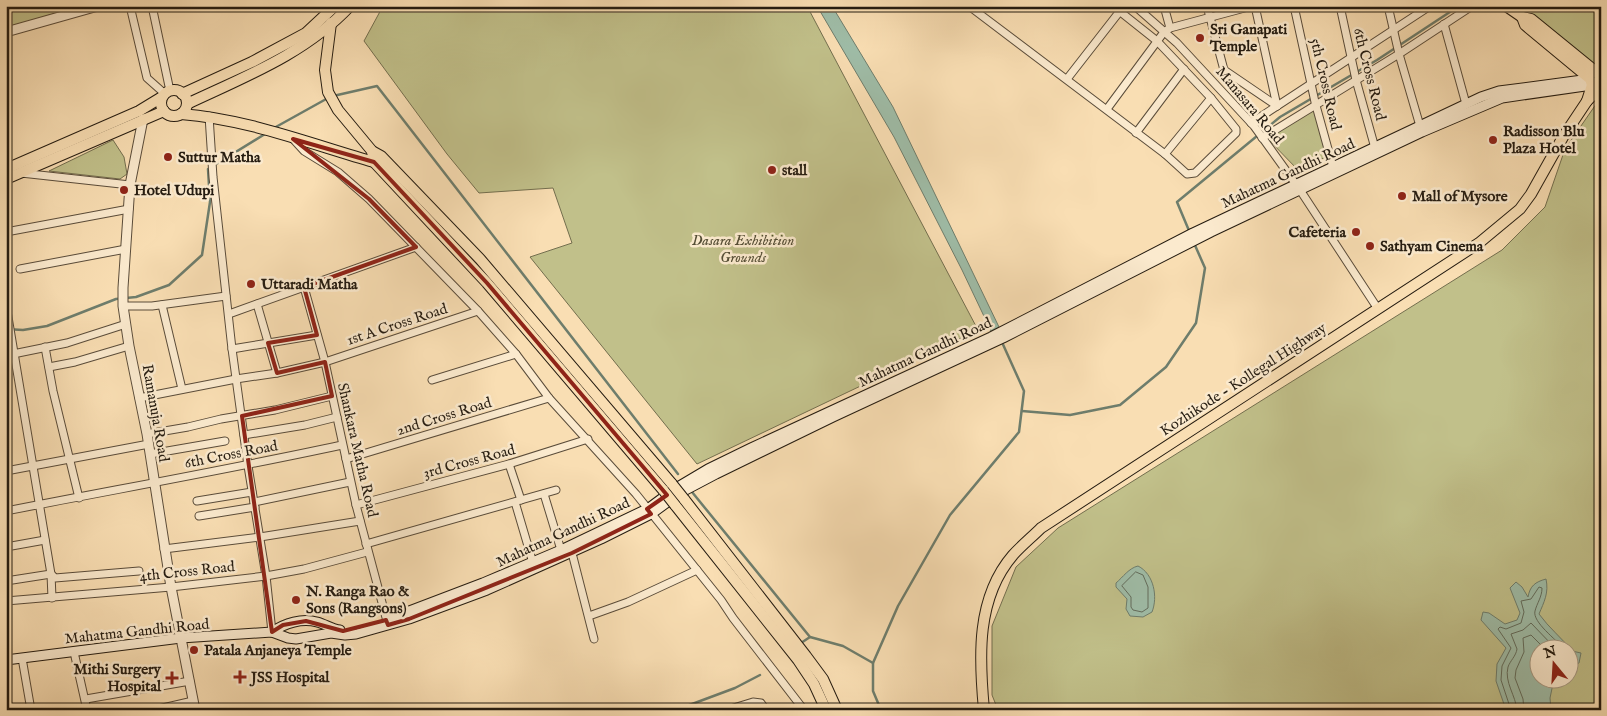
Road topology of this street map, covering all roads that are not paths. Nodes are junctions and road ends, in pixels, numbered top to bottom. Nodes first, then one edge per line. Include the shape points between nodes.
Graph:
1 (98, 6) edge
2 (130, 6) edge
3 (152, 6) edge
4 (335, 6) edge
5 (350, 6) edge
6 (969, 6) edge
7 (1113, 6) edge
8 (1135, 6) edge
9 (1164, 6) edge
10 (1207, 6) edge
11 (1254, 6) edge
12 (1294, 6) edge
13 (1340, 6) edge
14 (1388, 6) edge
15 (1430, 6) edge
16 (1472, 6) edge
17 (1506, 6) edge
18 (1120, 11) junction
19 (1210, 18) junction
20 (327, 21) junction
21 (1444, 24) junction
22 (1167, 30) junction
23 (1393, 30) junction
24 (6, 32) edge
25 (1157, 41) junction
26 (1399, 52) junction
27 (1350, 57) junction
28 (1184, 69) junction
29 (1356, 78) junction
30 (1067, 79) junction
31 (1598, 82) edge
32 (1312, 88) junction
33 (166, 94) junction
34 (182, 94) junction
35 (1211, 98) junction
36 (1315, 103) junction
37 (187, 104) junction
38 (1466, 104) junction
39 (1277, 106) junction
40 (1107, 109) junction
41 (164, 111) junction
42 (181, 114) junction
43 (209, 116) junction
44 (143, 119) junction
45 (1253, 125) junction
46 (1420, 126) junction
47 (1136, 133) junction
48 (1262, 138) junction
49 (293, 139) junction
50 (1375, 148) junction
51 (1165, 154) junction
52 (376, 156) junction
53 (1333, 167) junction
54 (6, 169) edge
55 (20, 173) junction
56 (6, 179) edge
57 (130, 185) junction
58 (1299, 187) junction
59 (130, 209) junction
60 (6, 232) edge
61 (416, 247) junction
62 (126, 249) junction
63 (20, 269) dead end
64 (304, 287) junction
65 (226, 296) junction
66 (257, 304) junction
67 (6, 305) edge
68 (162, 305) junction
69 (123, 306) junction
70 (1378, 309) junction
71 (478, 311) junction
72 (229, 314) junction
73 (126, 324) junction
74 (317, 335) junction
75 (268, 343) junction
76 (130, 346) junction
77 (45, 347) junction
78 (232, 349) junction
79 (14, 354) junction
80 (516, 354) junction
81 (325, 362) junction
82 (48, 367) junction
83 (277, 373) junction
84 (236, 379) junction
85 (432, 380) dead end
86 (182, 389) junction
87 (332, 396) junction
88 (139, 398) junction
89 (549, 398) junction
90 (242, 416) junction
91 (337, 417) junction
92 (147, 434) junction
93 (244, 435) junction
94 (588, 439) junction
95 (225, 441) dead end
96 (342, 445) junction
97 (149, 449) junction
98 (69, 458) junction
99 (346, 459) junction
100 (509, 464) junction
101 (34, 466) junction
102 (248, 466) junction
103 (6, 471) edge
104 (154, 482) junction
105 (350, 482) junction
106 (668, 488) junction
107 (556, 490) dead end
108 (252, 492) junction
109 (544, 494) junction
110 (79, 498) junction
111 (197, 500) dead end
112 (518, 501) junction
113 (39, 505) junction
114 (254, 505) junction
115 (356, 505) junction
116 (6, 512) edge
117 (649, 512) junction
118 (199, 516) dead end
119 (360, 521) junction
120 (260, 537) junction
121 (45, 540) junction
122 (366, 544) junction
123 (6, 547) edge
124 (164, 549) junction
125 (561, 550) junction
126 (368, 552) junction
127 (572, 553) junction
128 (532, 563) junction
129 (697, 570) junction
130 (140, 571) dead end
131 (51, 574) junction
132 (266, 576) junction
133 (6, 581) edge
134 (171, 587) junction
135 (52, 598) junction
136 (6, 601) edge
137 (589, 616) junction
138 (387, 622) junction
139 (272, 632) junction
140 (181, 638) junction
141 (594, 639) dead end
142 (74, 652) junction
143 (22, 658) junction
144 (6, 660) edge
145 (190, 681) junction
146 (86, 699) junction
147 (194, 706) edge
148 (31, 710) edge
149 (87, 710) edge
150 (154, 710) edge
151 (727, 710) edge
152 (766, 710) edge
153 (804, 710) edge
154 (826, 710) edge
155 (837, 710) edge
156 (984, 710) edge

1 - 24 main road
2 - 33 street via 147,78
3 - 33 street
4 - 20 main road
5 - 20 main road
6 - 30 street
7 - 18 street
8 - 22 street, Manasara Road
9 - 22 street
10 - 19 street
11 - 19 street
11 - 39 street
12 - 32 street, 5th Cross Road
13 - 27 street, 6th Cross Road
14 - 23 street
15 - 23 street
16 - 21 street
17 - 31 main road via 1531,19
18 - 25 street
18 - 30 street
19 - 22 street
19 - 39 street via 1224,70
20 - 34 main road via 252,62
20 - 37 main road via 308,43
20 - 52 main road via 326,88 334,106
21 - 26 street
21 - 38 street
22 - 25 street
22 - 45 street, Manasara Road
23 - 26 street
23 - 27 street
25 - 28 street
25 - 40 street
26 - 29 street
26 - 46 street
27 - 29 street, 6th Cross Road
27 - 32 street
28 - 35 street
28 - 47 street
29 - 36 street
29 - 50 street, 6th Cross Road
30 - 40 street
31 - 38 main road, Mahatma Gandhi Road via 1499,91
31 - 58 main road, Mahatma Gandhi Road via 1502,98
31 - 70 main road, Kozhikode - Kollegal Highway via 1520,209 1479,243
32 - 36 street, 5th Cross Road
32 - 39 street
33 - 34 main road via 174,90
33 - 41 main road via 161,102
33 - 54 main road via 139,111
34 - 37 main road
35 - 51 street
35 - 51 street via 1236,133 1200,170 1191,174
36 - 48 street
36 - 53 street, 5th Cross Road
37 - 42 main road
38 - 46 main road, Mahatma Gandhi Road
39 - 45 street
40 - 47 street
41 - 42 main road via 172,116
41 - 44 main road
42 - 43 main road
43 - 49 main road
43 - 65 street
44 - 55 main road
44 - 57 main road, Ramanuja Road
45 - 48 street, Manasara Road
46 - 50 main road, Mahatma Gandhi Road
47 - 51 street
48 - 58 street, Manasara Road
49 - 52 main road
49 - 61 street via 304,152 338,172 369,199
50 - 53 main road, Mahatma Gandhi Road
52 - 106 main road
53 - 58 main road, Mahatma Gandhi Road
55 - 56 main road
55 - 57 street
57 - 59 main road, Ramanuja Road
58 - 70 street, Manasara Road
58 - 117 main road, Mahatma Gandhi Road via 1195,236 992,340 708,469 676,488
59 - 60 street
59 - 62 main road, Ramanuja Road
61 - 64 street
61 - 71 street
62 - 63 street
62 - 69 main road, Ramanuja Road
64 - 66 street
64 - 74 street, Shankara Matha Road
65 - 68 street
65 - 72 street
66 - 72 street
66 - 75 street
67 - 79 street
68 - 69 street
68 - 86 street
69 - 73 main road, Ramanuja Road
70 - 156 main road, Kozhikode - Kollegal Highway via 1041,528 1013,555 998,577 982,630 980,657
71 - 80 street
71 - 81 street, 1st A Cross Road
72 - 78 street
73 - 76 main road, Ramanuja Road
73 - 77 street
74 - 75 street
74 - 81 street, Shankara Matha Road
75 - 78 street
75 - 83 street
76 - 82 street
76 - 88 main road, Ramanuja Road
77 - 79 street
77 - 82 street
78 - 84 street
79 - 101 street
80 - 85 street
80 - 89 street
81 - 83 street, 1st A Cross Road
81 - 87 street, Shankara Matha Road
82 - 98 street
83 - 84 street, 1st A Cross Road
84 - 86 street, 1st A Cross Road
84 - 90 street
86 - 88 street, 1st A Cross Road
87 - 90 street
87 - 91 street, Shankara Matha Road
88 - 92 main road, Ramanuja Road
89 - 94 street
89 - 99 street, 2nd Cross Road
90 - 92 street
90 - 93 street
91 - 93 street
91 - 96 street, Shankara Matha Road
92 - 97 main road, Ramanuja Road
93 - 102 street
94 - 100 street, 3rd Cross Road
94 - 117 street
95 - 97 street
96 - 99 street, Shankara Matha Road
96 - 102 street, 6th Cross Road
97 - 98 street
97 - 104 main road, Ramanuja Road
98 - 101 street
98 - 110 street
99 - 105 street, Shankara Matha Road
100 - 112 street
100 - 115 street, 3rd Cross Road
101 - 103 street
101 - 113 street
102 - 104 street, 6th Cross Road
102 - 108 street
104 - 110 street, 6th Cross Road
104 - 124 main road, Ramanuja Road
105 - 114 street
105 - 115 street, Shankara Matha Road
106 - 154 main road, bridge via 675,505 798,660
106 - 155 main road, bridge via 684,499 812,664 823,679
107 - 109 street
108 - 111 street
108 - 114 street
109 - 112 street
109 - 125 street
110 - 113 street, 6th Cross Road
112 - 122 street
112 - 128 street
113 - 116 street, 6th Cross Road
113 - 121 street
114 - 118 street
114 - 120 street
115 - 119 street, Shankara Matha Road
117 - 125 main road, Mahatma Gandhi Road
117 - 127 main road, Mahatma Gandhi Road
117 - 129 street
119 - 120 street
119 - 122 street, Shankara Matha Road
120 - 124 street
120 - 132 street
121 - 123 street
121 - 131 street
122 - 126 street, Shankara Matha Road
124 - 134 main road, Ramanuja Road
125 - 128 main road, Mahatma Gandhi Road
126 - 132 street, 4th Cross Road
126 - 138 street, Shankara Matha Road
127 - 137 street
127 - 138 main road, Mahatma Gandhi Road via 487,590 408,619
128 - 138 main road, Mahatma Gandhi Road
129 - 137 street
129 - 153 street
130 - 131 street via 55,578
131 - 133 street
131 - 135 street
132 - 134 street, 4th Cross Road
132 - 139 street
134 - 135 street, 4th Cross Road
134 - 140 main road, Ramanuja Road
135 - 136 street, 4th Cross Road
137 - 141 street
138 - 139 main road, Mahatma Gandhi Road via 345,635 331,633 296,639
138 - 139 main road, Mahatma Gandhi Road via 343,631 306,620 283,625
139 - 140 main road, Mahatma Gandhi Road
140 - 142 main road, Mahatma Gandhi Road
140 - 145 main road, Ramanuja Road
142 - 143 main road, Mahatma Gandhi Road
142 - 146 street
143 - 144 main road, Mahatma Gandhi Road
143 - 148 street
145 - 146 street
145 - 147 main road, Ramanuja Road
146 - 149 street
147 - 150 street
151 - 152 street via 753,702 761,703

